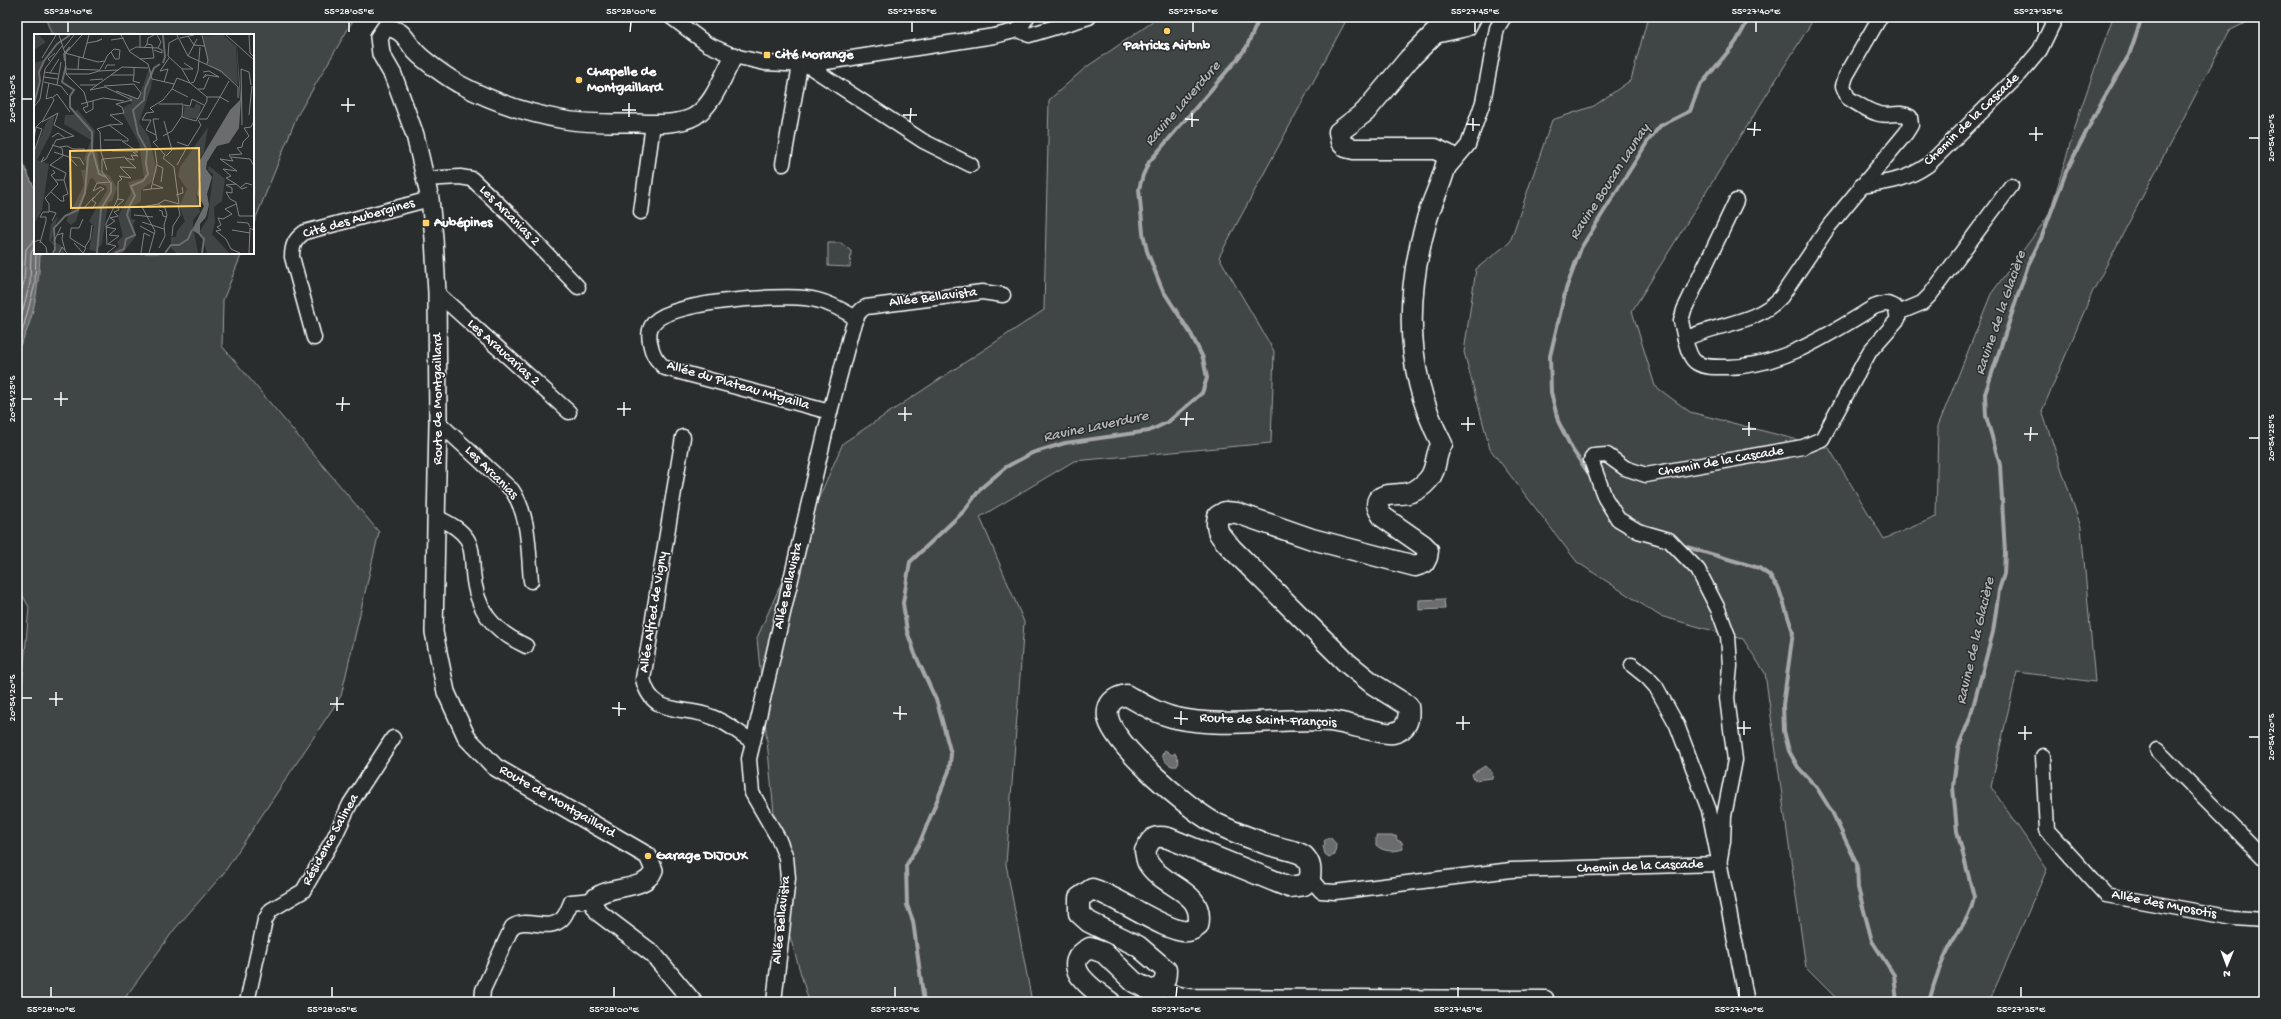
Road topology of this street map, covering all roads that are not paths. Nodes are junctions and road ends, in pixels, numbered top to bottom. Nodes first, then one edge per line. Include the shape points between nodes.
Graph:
1 (671, 17) edge
2 (1027, 17) edge
3 (1089, 17) edge
4 (1471, 17) edge
5 (1504, 17) edge
6 (1880, 17) edge
7 (2056, 17) edge
8 (384, 22) edge
9 (1019, 30) junction
10 (734, 56) junction
11 (804, 65) junction
12 (653, 124) junction
13 (782, 164) dead end
14 (970, 164) dead end
15 (1446, 171) junction
16 (425, 179) junction
17 (1861, 186) junction
18 (2011, 186) dead end
19 (430, 199) junction
20 (1736, 201) dead end
21 (641, 212) dead end
22 (578, 287) dead end
23 (437, 293) junction
24 (1003, 295) dead end
25 (1898, 313) junction
26 (856, 318) junction
27 (314, 338) dead end
28 (1685, 339) junction
29 (569, 412) dead end
30 (830, 412) junction
31 (438, 422) junction
32 (683, 437) dead end
33 (437, 517) junction
34 (531, 581) dead end
35 (526, 646) dead end
36 (1632, 665) dead end
37 (393, 738) dead end
38 (752, 741) junction
39 (2157, 750) dead end
40 (2043, 756) dead end
41 (2264, 858) edge
42 (1719, 864) junction
43 (1310, 878) junction
44 (593, 900) junction
45 (2264, 920) edge
46 (1161, 988) junction
47 (1546, 998) dead end
48 (247, 1002) edge
49 (482, 1002) edge
50 (693, 1002) edge
51 (774, 1002) edge
52 (1110, 1002) edge
53 (1747, 1002) edge

1 - 10 street via 707,44
2 - 9 street
3 - 9 street via 1029,35
4 - 15 main road, Route de Saint-François via 1466,26 1435,33 1409,58 1364,112 1340,132 1341,142 1346,147 1354,149 1435,149 1448,155
5 - 15 street via 1497,28 1483,102 1468,144
6 - 17 street via 1846,76 1843,86 1848,98 1876,114 1904,113 1910,117 1911,125
7 - 17 street, Chemin de la Cascade via 2040,50 2020,74 1928,165 1916,174 1900,180
8 - 12 street, Route de Montgaillard via 404,34 416,52 458,83 514,107 566,120
8 - 16 street, Route de Montgaillard via 379,37 381,54 393,75 415,135
9 - 11 street via 938,46
10 - 11 street via 765,63
10 - 12 street, Route de Montgaillard via 712,98 694,117
11 - 13 street
11 - 14 street via 923,141
12 - 21 street
15 - 43 main road, Route de Saint-François via 1428,216 1417,254 1411,304 1413,356 1434,429 1442,444 1438,450 1434,473 1420,488 1408,494 1386,494 1378,504 1383,517 1423,545 1428,550 1428,557 1424,563 1415,566 1385,560 1273,527 1237,513 1225,512 1218,516 1216,526 1219,534 1232,549 1347,663 1373,684 1408,706 1410,718 1403,729 1391,734 1330,721 1215,722 1176,718 1126,695 1116,697 1109,704 1107,716 1110,726 1123,743 1184,804 1213,822 1265,844 1303,855 1311,866
16 - 19 street, Route de Montgaillard
16 - 22 street, Les Arcanias 2 via 460,176 472,179
17 - 28 street via 1829,226 1774,305 1746,320 1706,330
18 - 25 street via 1930,295 1922,303
19 - 23 street, Route de Montgaillard
19 - 27 street, Cité des Aubergines via 305,232 297,237 293,244 292,257
20 - 28 street via 1684,310 1681,320
23 - 29 street, Les Araucarias 2
23 - 31 street, Route de Montgaillard
24 - 26 street, Allée Bellavista via 982,292 880,304 861,309
25 - 28 street via 1890,304 1882,304 1803,348 1772,361 1748,367 1712,367 1697,363
25 - 42 street, Chemin de la Cascade via 1898,319 1893,326 1870,351 1822,439 1803,447 1646,475 1625,468 1607,455 1593,456 1591,460 1605,498 1618,519 1638,531 1669,540 1698,570 1718,609 1728,636 1730,666 1726,698 1735,760 1724,816
26 - 30 street, Allée Bellavista
26 - 30 street, Allée du Plateau Mtgailla via 837,307 815,300 759,297 679,310 652,324 649,336 652,352 665,368
30 - 38 street, Allée Bellavista
31 - 33 street, Route de Montgaillard
31 - 34 street, Les Arcanias via 512,490 521,503 526,518
32 - 38 street, Allée Alfred de Vigny via 643,679 645,688 649,696 662,706 713,717
33 - 35 street via 459,530 467,540 476,592 486,617 509,638
33 - 44 street, Route de Montgaillard via 434,632 446,692 467,738 495,767 630,845 653,862 654,870 647,880 612,889
36 - 42 street via 1656,687 1677,725 1709,810
37 - 48 street, Résidence Salinea via 350,804 334,838 303,890 271,910 265,920
38 - 51 street, Allée Bellavista via 749,760 752,793 778,838 786,857 788,878
39 - 41 street
40 - 45 street, Allée des Myosotis via 2047,830 2106,895 2234,918
42 - 43 street, Chemin de la Cascade via 1511,870 1335,892 1321,891
42 - 53 street
43 - 46 main road via 1304,884 1289,887 1168,838 1157,836 1151,839 1145,851 1148,863 1195,901 1201,915 1198,926 1187,932 1171,928 1106,892 1092,889 1079,898 1079,913 1089,922 1138,946 1166,970 1166,980
44 - 49 street via 571,902 563,918 553,923 541,925 524,922 512,927 483,990
44 - 50 street via 599,913 653,954
46 - 47 street via 1189,996
46 - 52 main road via 1152,990 1134,982 1104,953 1090,948 1082,952 1076,960 1077,970 1084,981

